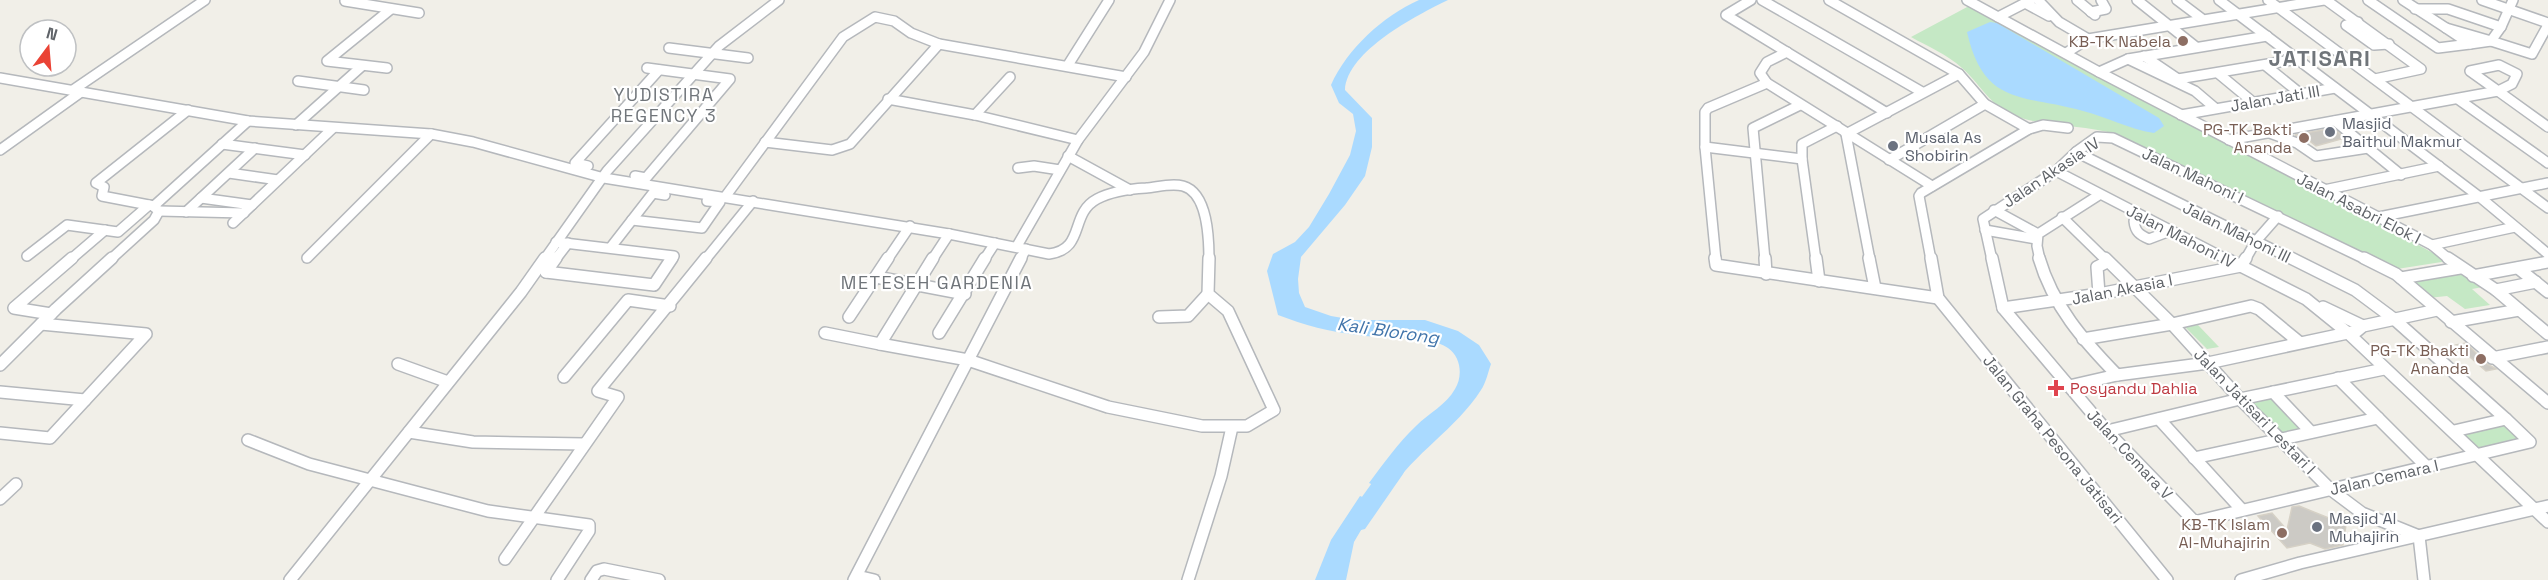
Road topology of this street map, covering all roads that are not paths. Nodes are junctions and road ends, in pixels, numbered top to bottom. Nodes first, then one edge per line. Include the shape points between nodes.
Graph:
1 (205, 0) edge
2 (347, 0) edge
3 (779, 0) edge
4 (1109, 0) edge
5 (1170, 0) edge
6 (1751, 0) edge
7 (1762, 0) edge
8 (1829, 0) edge
9 (1967, 0) edge
10 (2038, 0) edge
11 (2077, 0) edge
12 (2101, 0) edge
13 (2137, 0) edge
14 (2177, 0) edge
15 (2219, 0) edge
16 (2325, 0) edge
17 (2368, 0) edge
18 (2403, 0) edge
19 (2481, 0) edge
20 (2513, 0) edge
21 (2028, 2) edge
22 (2272, 3) edge
23 (391, 9) junction
24 (2415, 9) junction
25 (2439, 9) junction
26 (2510, 10) junction
27 (419, 13) dead end
28 (2237, 13) junction
29 (1998, 17) junction
30 (2201, 18) junction
31 (2431, 20) junction
32 (2059, 22) junction
33 (2548, 24) edge
34 (2167, 25) junction
35 (2501, 27) junction
36 (2446, 28) junction
37 (2267, 36) junction
38 (2088, 39) junction
39 (2491, 42) junction
40 (939, 44) junction
41 (2470, 44) junction
42 (2196, 47) junction
43 (669, 48) dead end
44 (1787, 52) junction
45 (2066, 53) junction
46 (712, 54) junction
47 (2144, 56) junction
48 (747, 58) dead end
49 (2128, 59) junction
50 (2298, 59) junction
51 (1068, 65) junction
52 (2265, 65) junction
53 (362, 66) junction
54 (387, 68) dead end
55 (647, 68) dead end
56 (659, 70) junction
57 (2099, 72) junction
58 (695, 74) junction
59 (1959, 74) junction
60 (2219, 74) junction
61 (1010, 77) dead end
62 (1126, 77) junction
63 (0, 78) edge
64 (2178, 79) junction
65 (2375, 79) junction
66 (298, 81) dead end
67 (1767, 83) junction
68 (338, 87) junction
69 (2334, 88) junction
70 (364, 90) dead end
71 (77, 91) junction
72 (2195, 91) junction
73 (1922, 92) junction
74 (2497, 92) junction
75 (2302, 94) junction
76 (888, 99) junction
77 (2458, 99) junction
78 (2254, 103) junction
79 (1985, 104) junction
80 (1800, 105) junction
81 (2410, 106) junction
82 (2215, 108) junction
83 (2523, 109) junction
84 (188, 110) junction
85 (1887, 113) junction
86 (2370, 114) junction
87 (975, 115) junction
88 (2181, 115) junction
89 (2548, 117) edge
90 (249, 121) junction
91 (2336, 121) junction
92 (296, 125) junction
93 (1837, 126) junction
94 (2548, 127) edge
95 (333, 128) junction
96 (2068, 128) dead end
97 (2029, 129) junction
98 (2266, 132) junction
99 (431, 134) junction
100 (1846, 134) junction
101 (2107, 136) joint
102 (1078, 140) junction
103 (2229, 140) junction
104 (765, 142) junction
105 (222, 144) junction
106 (1705, 147) junction
107 (255, 148) junction
108 (2368, 148) junction
109 (0, 150) edge
110 (2076, 152) junction
111 (1755, 153) junction
112 (305, 154) junction
113 (1068, 156) junction
114 (1802, 159) junction
115 (1889, 160) junction
116 (2548, 163) edge
117 (2439, 166) junction
118 (1018, 168) dead end
119 (1060, 170) junction
120 (2056, 171) junction
121 (229, 173) junction
122 (607, 174) junction
123 (2402, 175) junction
124 (279, 180) junction
125 (2548, 183) edge
126 (1932, 186) junction
127 (2521, 188) junction
128 (1130, 190) junction
129 (2324, 190) junction
130 (2099, 195) junction
131 (725, 197) junction
132 (201, 198) junction
133 (2481, 198) junction
134 (753, 201) junction
135 (252, 205) junction
136 (154, 208) junction
137 (2548, 208) edge
138 (1994, 210) junction
139 (186, 212) junction
140 (243, 213) junction
141 (2140, 216) junction
142 (2278, 216) junction
143 (2062, 217) junction
144 (2379, 217) junction
145 (632, 220) junction
146 (232, 223) dead end
147 (910, 226) junction
148 (2515, 227) junction
149 (105, 230) junction
150 (1985, 230) junction
151 (2170, 231) junction
152 (949, 233) junction
153 (2037, 237) junction
154 (2256, 241) junction
155 (562, 242) junction
156 (995, 243) junction
157 (2432, 245) junction
158 (611, 247) junction
159 (1022, 248) junction
160 (2548, 254) edge
161 (27, 256) dead end
162 (307, 258) dead end
163 (2107, 262) junction
164 (2548, 262) edge
165 (2241, 266) junction
166 (2460, 268) junction
167 (2518, 268) junction
168 (1766, 274) junction
169 (2473, 276) junction
170 (876, 277) junction
171 (2401, 278) junction
172 (1818, 281) junction
173 (2536, 282) junction
174 (918, 285) junction
175 (2133, 287) junction
176 (1875, 288) junction
177 (2496, 290) junction
178 (2548, 292) edge
179 (965, 294) junction
180 (1208, 294) junction
181 (2099, 294) junction
182 (1938, 298) junction
183 (2306, 299) junction
184 (2054, 301) junction
185 (670, 306) junction
186 (2003, 308) junction
187 (2437, 310) junction
188 (2519, 310) junction
189 (51, 314) junction
190 (849, 317) dead end
191 (1159, 317) dead end
192 (2394, 320) junction
193 (2548, 320) edge
194 (2451, 322) junction
195 (2534, 323) junction
196 (40, 324) junction
197 (2172, 324) junction
198 (2363, 326) junction
199 (825, 333) dead end
200 (939, 333) dead end
201 (2348, 333) junction
202 (2548, 334) edge
203 (2083, 339) junction
204 (2299, 342) junction
205 (880, 344) junction
206 (2548, 347) edge
207 (2492, 358) junction
208 (968, 360) junction
209 (2208, 363) junction
210 (0, 364) edge
211 (398, 364) dead end
212 (2384, 369) junction
213 (2117, 375) junction
214 (564, 377) dead end
215 (2338, 378) junction
216 (448, 382) junction
217 (2069, 386) junction
218 (0, 392) edge
219 (2272, 392) junction
220 (2545, 398) edge
221 (2240, 399) junction
222 (85, 400) junction
223 (2378, 418) junction
224 (2159, 419) junction
225 (2506, 419) junction
226 (1232, 427) junction
227 (2107, 431) junction
228 (2454, 431) junction
229 (409, 432) junction
230 (2311, 432) junction
231 (0, 433) edge
232 (2281, 439) junction
233 (248, 440) dead end
234 (584, 444) junction
235 (2475, 455) junction
236 (2194, 458) junction
237 (2427, 467) junction
238 (372, 480) junction
239 (16, 484) dead end
240 (2330, 489) junction
241 (0, 499) edge
242 (2548, 506) edge
243 (2534, 509) junction
244 (2242, 510) junction
245 (2189, 517) joint
246 (535, 519) junction
247 (2548, 522) edge
248 (2419, 536) junction
249 (505, 559) dead end
250 (856, 578) edge
251 (290, 580) edge
252 (557, 580) edge
253 (591, 580) edge
254 (659, 580) edge
255 (874, 580) edge
256 (1188, 580) edge
257 (2168, 580) edge
258 (2241, 580) edge
259 (2424, 580) edge

1 - 71 street
2 - 23 street
3 - 46 street
4 - 51 street
5 - 62 street via 1144,52
6 - 44 street via 1726,15
7 - 73 street
8 - 59 street
9 - 29 street, Jalan Asabri Elok I
10 - 32 street
11 - 12 street via 2094,15 2105,10
13 - 34 street
14 - 30 street
15 - 28 street
16 - 22 street
16 - 65 street via 2421,71
17 - 41 street via 2435,47
18 - 24 street
19 - 26 street
20 - 26 street
21 - 29 street
21 - 32 street
22 - 28 street
22 - 65 street
23 - 27 street
23 - 53 street via 327,61
24 - 25 street
24 - 31 street
25 - 31 street
25 - 35 street
26 - 33 street
26 - 35 street
28 - 30 street
28 - 37 street
29 - 45 street, Jalan Asabri Elok I
30 - 34 street
31 - 36 street
32 - 38 street
33 - 39 street via 2532,54
34 - 38 street
34 - 42 street
35 - 39 street
36 - 39 street
36 - 41 street
37 - 42 street
37 - 50 street
38 - 45 street
39 - 41 street
40 - 51 street
40 - 76 street
40 - 104 street via 880,16 865,21 843,37
42 - 47 street
43 - 46 street
44 - 67 street via 1763,64 1760,73
44 - 85 street
45 - 57 street, Jalan Asabri Elok I
46 - 48 street
46 - 58 street
47 - 49 street
47 - 64 street
49 - 57 street
49 - 72 street
50 - 52 street
50 - 69 street
51 - 62 street
52 - 60 street
52 - 75 street
53 - 54 street
53 - 68 street
55 - 56 street
56 - 58 street
56 - 122 street via 575,163
57 - 88 street, Jalan Asabri Elok I
58 - 122 street
58 - 122 street via 730,79 646,178
59 - 73 street
59 - 79 street
60 - 64 street
60 - 78 street
61 - 87 street
62 - 102 street
63 - 71 street
64 - 72 street
65 - 81 street
66 - 68 street
67 - 80 street
67 - 106 street via 1708,108
68 - 70 street
68 - 92 street
69 - 75 street, Jalan Jati III
69 - 86 street
71 - 84 street
71 - 109 street
72 - 82 street
73 - 85 street
74 - 74 street via 2470,72 2470,71 2499,65 2516,73 2512,84
74 - 77 street
74 - 83 street
75 - 78 street, Jalan Jati III
76 - 87 street
76 - 104 street via 850,144 841,148
77 - 81 street
77 - 116 street
78 - 82 street, Jalan Jati III
79 - 97 street
79 - 115 street
80 - 93 street
80 - 111 street via 1753,128
81 - 86 street
81 - 127 street
82 - 88 street, Jalan Jati III
83 - 89 street
83 - 94 street
84 - 90 street
84 - 136 street via 96,183 104,188 102,196
85 - 100 street
86 - 91 street
86 - 117 street
87 - 102 street
88 - 103 street, Jalan Asabri Elok I
90 - 92 street
90 - 105 street
91 - 98 street
91 - 108 street
92 - 95 street
93 - 100 street
93 - 114 street via 1803,143
95 - 99 street
95 - 112 street
96 - 97 street via 2043,125
97 - 126 street
98 - 103 street
98 - 108 street via 2297,143 2316,156
99 - 122 street
99 - 162 street
100 - 115 street
100 - 176 street
101 - 110 street, Jalan Akasia IV via 2097,137
101 - 142 street, Jalan Mahoni I
102 - 113 street
103 - 129 street, Jalan Asabri Elok I
104 - 131 street
105 - 107 street
105 - 136 street
106 - 111 street
106 - 168 street via 1714,262 1720,267
107 - 112 street
107 - 121 street
108 - 123 street
110 - 120 street, Jalan Akasia IV
110 - 154 street, Jalan Mahoni III
111 - 114 street
111 - 168 street
112 - 124 street
113 - 119 street
113 - 128 street
114 - 172 street
115 - 126 street
117 - 123 street
117 - 133 street
118 - 119 street
119 - 159 street
120 - 130 street, Jalan Mahoni IV
120 - 138 street, Jalan Akasia IV
121 - 124 street
121 - 132 street
122 - 131 street
122 - 155 street
123 - 129 street
124 - 135 street
125 - 127 street
126 - 182 street, Jalan Graha Pesona Jatisari via 1919,196
127 - 133 street
127 - 137 street
128 - 159 street via 1099,198 1086,207 1071,245 1062,252 1048,254
128 - 180 street via 1173,184 1192,190 1199,197 1209,262
129 - 144 street, Jalan Asabri Elok I
130 - 141 street, Jalan Mahoni IV
130 - 143 street
131 - 134 street
132 - 135 street
132 - 139 street
133 - 144 street
133 - 148 street
134 - 147 street
134 - 185 street
135 - 140 street
136 - 139 street
136 - 149 street via 118,232
136 - 189 street via 154,220
138 - 150 street, Jalan Akasia IV via 1983,219
138 - 153 street
139 - 140 street
140 - 146 street
141 - 151 street, Jalan Mahoni IV
141 - 151 street via 2134,221 2137,233 2150,239
142 - 154 street
142 - 171 street, Jalan Mahoni I
143 - 153 street
143 - 163 street, Jalan Jatisari Lestari I
144 - 157 street, Jalan Asabri Elok I
145 - 145 street via 653,193 720,202 702,228
145 - 158 street
147 - 152 street
147 - 170 street
148 - 157 street
148 - 160 street
149 - 161 street via 67,225
149 - 189 street via 14,308
150 - 153 street
150 - 186 street
151 - 165 street, Jalan Mahoni IV
152 - 156 street
152 - 174 street
153 - 184 street via 2041,264
154 - 165 street
154 - 192 street, Jalan Mahoni III via 2351,288
155 - 158 street
155 - 158 street via 546,272 654,285 674,256
155 - 216 street
156 - 159 street
156 - 179 street
157 - 166 street, Jalan Asabri Elok I
159 - 208 street
163 - 175 street, Jalan Jatisari Lestari I
163 - 181 street via 2097,267
164 - 167 street
165 - 175 street, Jalan Akasia I
165 - 183 street, Jalan Mahoni IV
166 - 169 street, Jalan Asabri Elok I
166 - 171 street
167 - 169 street
167 - 173 street
168 - 172 street
169 - 177 street, Jalan Asabri Elok I
170 - 174 street
170 - 190 street
171 - 187 street, Jalan Mahoni I
172 - 176 street
173 - 177 street
173 - 178 street
174 - 179 street
174 - 205 street
175 - 181 street, Jalan Akasia I
175 - 197 street, Jalan Jatisari Lestari I
176 - 182 street
177 - 188 street, Jalan Asabri Elok I
179 - 200 street
180 - 191 street via 1187,318
180 - 226 street via 1228,311 1274,410 1247,426
181 - 184 street, Jalan Akasia I
182 - 257 street, Jalan Graha Pesona Jatisari
183 - 198 street, Jalan Mahoni IV
183 - 201 street, Jalan Mahoni IV
184 - 186 street, Jalan Akasia I
184 - 203 street
185 - 214 street via 628,300
185 - 234 street via 598,391 618,397
186 - 217 street, Jalan Cemara V
187 - 192 street
187 - 194 street
188 - 194 street
188 - 195 street, Jalan Asabri Elok I
189 - 196 street
192 - 198 street
192 - 225 street, Jalan Mahoni III
193 - 195 street
194 - 207 street
195 - 202 street, Jalan Asabri Elok I
196 - 210 street
196 - 222 street via 150,331
197 - 203 street
197 - 204 street via 2251,306
197 - 209 street, Jalan Jatisari Lestari I
198 - 201 street
199 - 205 street
201 - 204 street
201 - 212 street, Jalan Mahoni IV
203 - 213 street
204 - 209 street
205 - 208 street
206 - 207 street
207 - 220 street
208 - 226 street via 1108,407 1202,426
208 - 250 street
209 - 213 street
209 - 221 street, Jalan Jatisari Lestari I
211 - 216 street
212 - 215 street
212 - 228 street, Jalan Mahoni IV
213 - 217 street
215 - 219 street
215 - 223 street
216 - 229 street
217 - 227 street, Jalan Cemara V
218 - 222 street
219 - 221 street
219 - 230 street
221 - 224 street
221 - 232 street, Jalan Jatisari Lestari I
222 - 231 street via 50,438
223 - 230 street
223 - 237 street
224 - 227 street
224 - 236 street
225 - 228 street
225 - 235 street, Jalan Cemara I via 2530,442
226 - 256 street
227 - 245 street, Jalan Cemara V
228 - 235 street, Jalan Mahoni IV
229 - 234 street via 473,442
229 - 238 street
230 - 232 street
232 - 236 street
232 - 240 street, Jalan Jatisari Lestari I
233 - 238 street via 309,464
234 - 246 street
235 - 237 street, Jalan Cemara I
235 - 243 street, Jalan Mahoni IV
236 - 244 street
237 - 240 street, Jalan Cemara I
238 - 246 street via 488,511
238 - 251 street
239 - 241 street
240 - 244 street, Jalan Cemara I
240 - 248 street, Jalan Jatisari Lestari I via 2362,513
242 - 243 street
243 - 247 street, Jalan Mahoni IV
243 - 248 street
244 - 245 street, Jalan Cemara I via 2198,521
246 - 249 street
246 - 252 street via 581,522 590,527
248 - 258 street
248 - 259 street
250 - 255 street
253 - 254 street via 604,569

